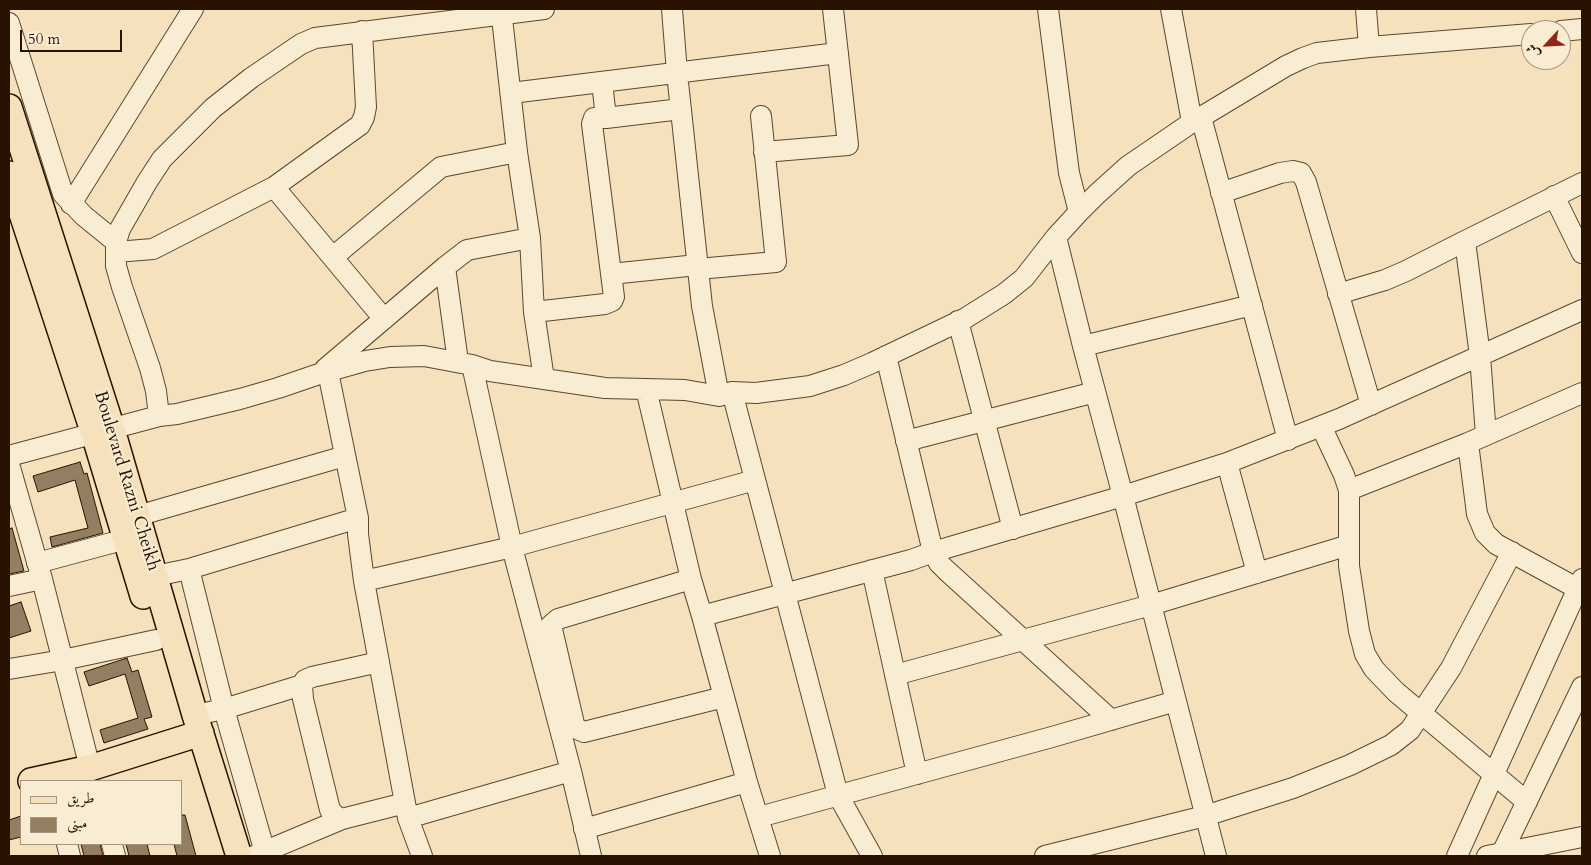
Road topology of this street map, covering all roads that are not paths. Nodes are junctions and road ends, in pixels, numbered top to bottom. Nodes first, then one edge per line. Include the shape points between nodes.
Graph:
1 (193, 9) edge
2 (544, 9) edge
3 (672, 9) edge
4 (833, 9) edge
5 (1048, 9) edge
6 (1171, 9) edge
7 (1366, 9) edge
8 (502, 11) edge
9 (9, 23) edge
10 (362, 31) junction
11 (1521, 35) edge
12 (1369, 47) junction
13 (838, 53) junction
14 (677, 73) junction
15 (602, 82) junction
16 (511, 93) junction
17 (9, 107) edge
18 (681, 109) junction
19 (761, 116) dead end
20 (606, 118) junction
21 (1196, 120) junction
22 (517, 152) junction
23 (764, 152) junction
24 (9, 174) edge
25 (1582, 182) edge
26 (274, 187) junction
27 (1222, 193) junction
28 (1554, 196) junction
29 (71, 204) junction
30 (1079, 212) junction
31 (1056, 237) junction
32 (530, 238) junction
33 (1465, 241) junction
34 (116, 247) junction
35 (1582, 253) edge
36 (332, 257) junction
37 (445, 266) junction
38 (697, 267) junction
39 (611, 274) junction
40 (1338, 294) junction
41 (1252, 304) junction
42 (1582, 310) edge
43 (534, 312) junction
44 (384, 319) junction
45 (958, 321) junction
46 (1083, 346) junction
47 (886, 356) junction
48 (1480, 356) junction
49 (465, 363) junction
50 (324, 373) junction
51 (544, 379) junction
52 (646, 389) junction
53 (1095, 392) junction
54 (1582, 393) edge
55 (726, 394) junction
56 (1371, 405) junction
57 (159, 416) junction
58 (984, 420) junction
59 (1321, 426) junction
60 (103, 432) junction
61 (1477, 439) junction
62 (1288, 440) junction
63 (906, 441) junction
64 (9, 456) edge
65 (345, 456) junction
66 (1227, 463) junction
67 (9, 464) edge
68 (755, 480) junction
69 (1348, 490) junction
70 (1123, 496) junction
71 (674, 503) junction
72 (137, 516) junction
73 (358, 518) junction
74 (1013, 529) junction
75 (126, 539) junction
76 (1349, 545) junction
77 (512, 547) junction
78 (933, 552) junction
79 (1512, 552) junction
80 (188, 569) junction
81 (872, 570) junction
82 (40, 571) junction
83 (1257, 573) junction
84 (155, 576) junction
85 (691, 579) junction
86 (364, 581) junction
87 (9, 586) edge
88 (1581, 586) edge
89 (785, 594) junction
90 (1151, 605) junction
91 (702, 616) junction
92 (156, 640) junction
93 (1023, 640) junction
94 (62, 660) junction
95 (379, 662) junction
96 (9, 669) edge
97 (895, 675) junction
98 (302, 684) junction
99 (1582, 687) edge
100 (724, 697) junction
101 (1176, 701) junction
102 (224, 709) junction
103 (1422, 714) junction
104 (1111, 720) junction
105 (195, 728) junction
106 (90, 768) junction
107 (571, 771) junction
108 (917, 774) junction
109 (1494, 774) junction
110 (36, 780) edge
111 (747, 782) junction
112 (838, 795) junction
113 (1526, 802) junction
114 (407, 810) junction
115 (1205, 816) junction
116 (759, 817) junction
117 (342, 819) junction
118 (584, 828) junction
119 (1575, 844) edge
120 (261, 855) edge
121 (585, 855) edge
122 (1495, 855) edge
123 (223, 856) edge
124 (239, 856) edge
125 (422, 856) edge
126 (770, 856) edge
127 (872, 856) edge
128 (1045, 856) edge
129 (1216, 856) edge
130 (1457, 856) edge

1 - 29 street
2 - 8 street
3 - 14 street
4 - 13 street
5 - 30 street via 1069,173
6 - 21 street
7 - 12 street
8 - 10 street
8 - 16 street
9 - 29 street via 62,189
10 - 26 street via 364,117 360,124
10 - 34 street via 315,38 301,44 213,108 162,159 120,229
11 - 12 street
12 - 21 street via 1303,58
13 - 14 street
13 - 23 street via 848,145
14 - 15 street
14 - 18 street
15 - 16 street
15 - 20 street
16 - 22 street
17 - 60 main road, Boulevard Razni Cheikh
18 - 20 street
18 - 38 street
19 - 23 street
20 - 39 street via 594,118 592,124
21 - 27 street
21 - 30 street via 1128,166
22 - 32 street
22 - 36 street via 441,167
23 - 38 street via 776,262
24 - 60 main road, Boulevard Razni Cheikh
25 - 28 street
26 - 34 street via 153,249
26 - 36 street
27 - 40 street via 1280,173 1301,173
27 - 41 street
28 - 33 street
28 - 35 street
29 - 34 street
30 - 31 street
31 - 45 street via 1024,278
31 - 46 street
32 - 37 street via 467,250
32 - 43 street
33 - 40 street via 1385,280
33 - 48 street
34 - 57 street via 116,266 153,380
36 - 44 street
37 - 44 street
37 - 49 street
38 - 39 street
38 - 55 street via 702,306
39 - 43 street via 614,297 610,302
40 - 56 street
41 - 46 street
41 - 62 street
42 - 48 street
43 - 51 street
44 - 50 street
45 - 47 street
45 - 58 street
46 - 53 street
47 - 55 street via 810,386
47 - 63 street
48 - 56 street
48 - 61 street
49 - 50 street via 424,356 390,357
49 - 51 street via 490,371
49 - 77 street
50 - 57 street via 249,396
50 - 65 street
51 - 52 street via 605,388
52 - 55 street
52 - 71 street
53 - 58 street
53 - 70 street
54 - 61 street
55 - 68 street
56 - 59 street
57 - 60 street
58 - 63 street
58 - 74 street
59 - 62 street
59 - 69 street
60 - 64 street
60 - 72 main road, Boulevard Razni Cheikh
60 - 75 main road, Boulevard Razni Cheikh
61 - 69 street
61 - 79 street via 1477,514 1485,533 1496,544
62 - 66 street
63 - 78 street
65 - 72 street
65 - 73 street
66 - 70 street
66 - 83 street
67 - 82 street
68 - 71 street
68 - 89 street
69 - 76 street
70 - 74 street
70 - 90 street
71 - 77 street
71 - 85 street
72 - 84 main road, Boulevard Razni Cheikh
73 - 80 street
73 - 86 street
74 - 78 street
75 - 82 street
75 - 92 main road, Boulevard Razni Cheikh
76 - 83 street
76 - 103 street via 1357,622 1365,654 1374,669
77 - 86 street
77 - 107 street
78 - 81 street
78 - 93 street via 939,563
79 - 88 street
79 - 103 street via 1451,668
80 - 84 street
80 - 102 street
81 - 89 street
81 - 97 street
82 - 87 street
82 - 94 street
83 - 90 street
84 - 105 main road, Boulevard Razni Cheikh
85 - 91 street
85 - 100 street via 558,619 551,625 575,728 584,732
86 - 95 street
88 - 109 street
89 - 91 street
89 - 112 street
90 - 93 street
90 - 101 street
91 - 100 street
92 - 94 street
92 - 105 main road, Boulevard Razni Cheikh
93 - 97 street
93 - 104 street
94 - 96 street
94 - 106 street
95 - 98 street via 312,677
95 - 114 street
97 - 108 street
98 - 102 street
98 - 117 street via 330,810
99 - 113 street
100 - 111 street
101 - 104 street
101 - 115 street
102 - 105 street
102 - 120 street
103 - 109 street
103 - 115 street via 1410,730 1391,745 1350,765 1293,788
104 - 108 street
105 - 106 main road
105 - 123 main road, Boulevard Razni Cheikh
105 - 124 main road, Boulevard Razni Cheikh
106 - 110 main road
107 - 114 street
107 - 118 street
108 - 112 street
109 - 113 street
109 - 130 street
111 - 116 street
111 - 118 street
112 - 116 street
112 - 127 street
113 - 122 street
114 - 117 street
114 - 125 street
115 - 128 street
115 - 129 street
116 - 126 street
117 - 120 street
118 - 121 street
119 - 122 street

